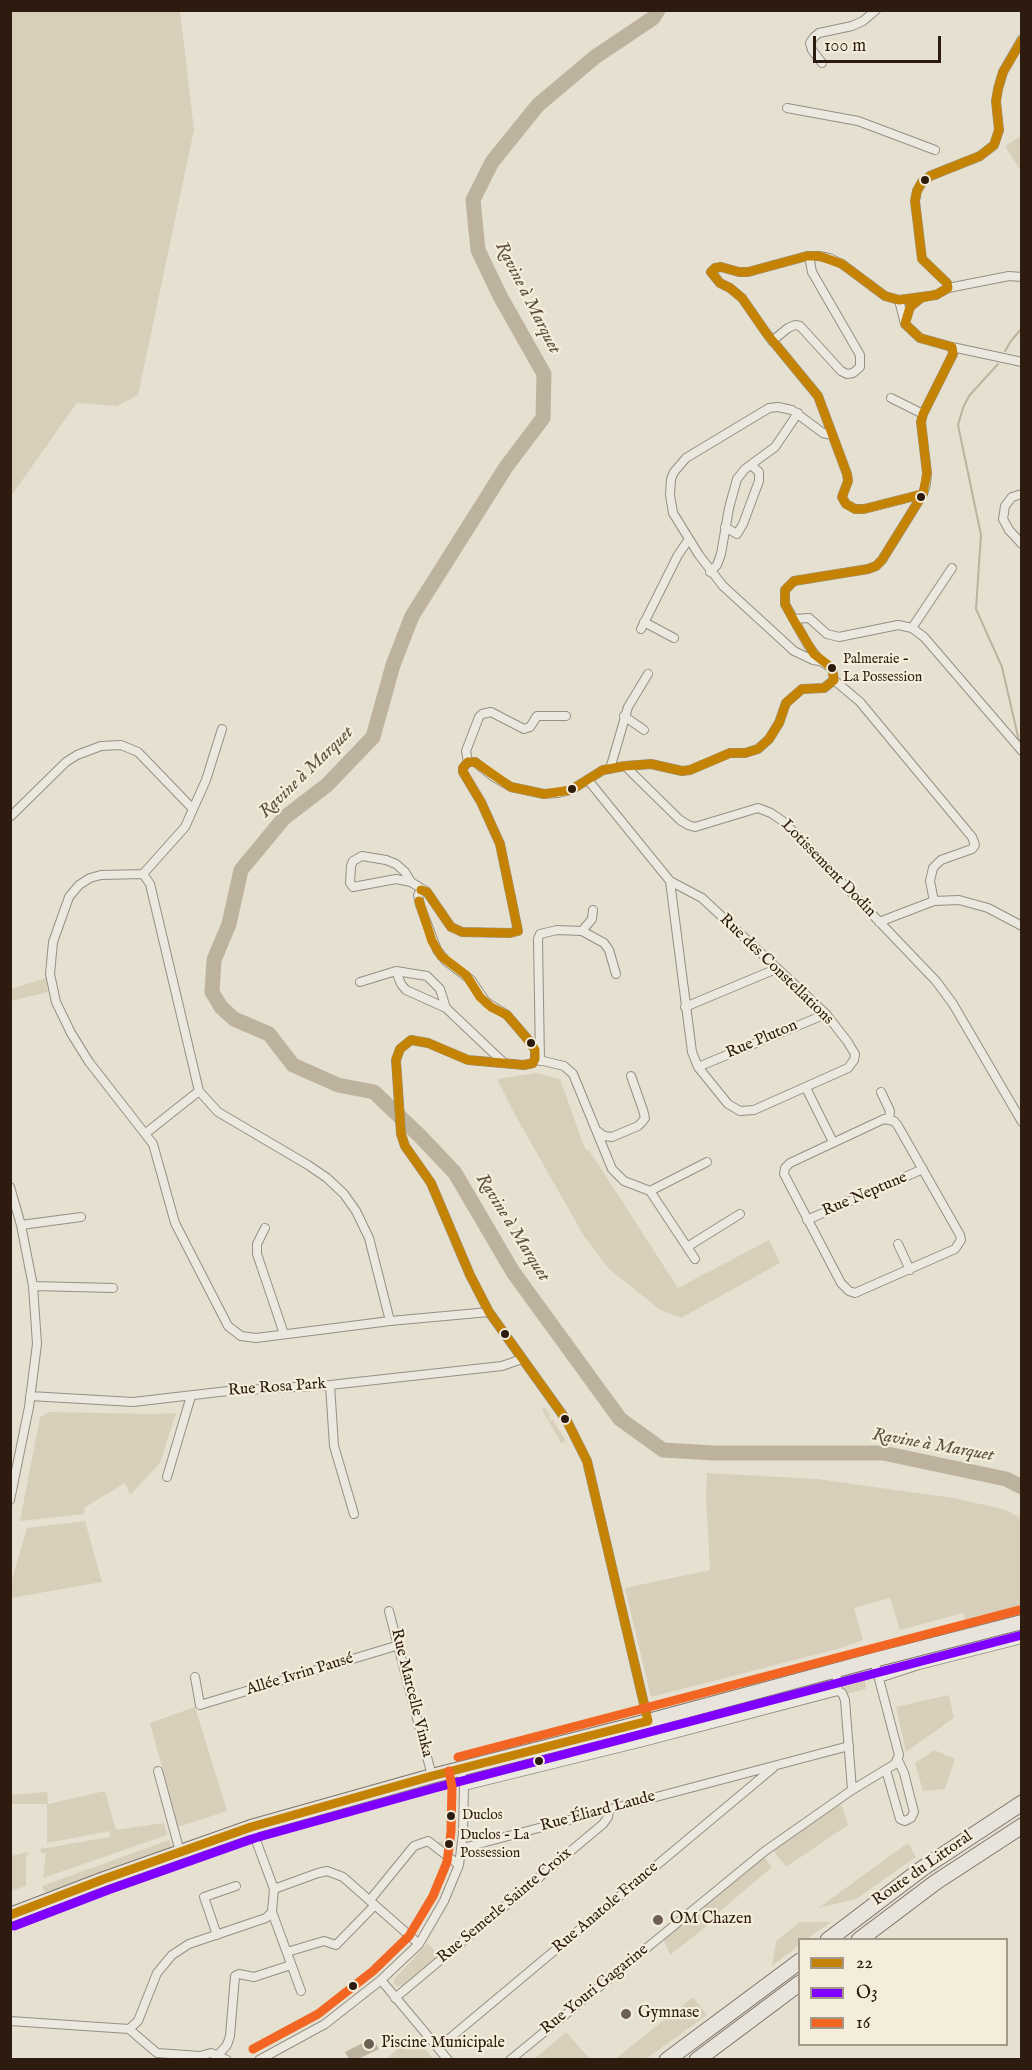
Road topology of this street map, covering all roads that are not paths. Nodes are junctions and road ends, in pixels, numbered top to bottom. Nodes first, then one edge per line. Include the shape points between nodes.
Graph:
1 (876, 10) edge
2 (1022, 39) edge
3 (822, 63) dead end
4 (787, 108) dead end
5 (935, 150) dead end
6 (809, 256) junction
7 (1022, 277) edge
8 (948, 288) junction
9 (921, 298) junction
10 (900, 300) junction
11 (905, 324) junction
12 (772, 341) junction
13 (952, 347) junction
14 (1022, 362) edge
15 (891, 398) dead end
16 (798, 413) junction
17 (923, 414) junction
18 (832, 435) junction
19 (751, 465) junction
20 (923, 494) junction
21 (1022, 494) edge
22 (725, 527) junction
23 (689, 539) junction
24 (1022, 544) edge
25 (952, 568) dead end
26 (710, 572) junction
27 (793, 619) junction
28 (912, 628) junction
29 (674, 638) dead end
30 (820, 661) junction
31 (648, 674) dead end
32 (834, 680) junction
33 (566, 716) dead end
34 (624, 716) junction
35 (222, 729) dead end
36 (644, 730) dead end
37 (1022, 750) edge
38 (468, 762) junction
39 (625, 766) junction
40 (610, 769) junction
41 (588, 780) junction
42 (192, 808) junction
43 (10, 817) edge
44 (143, 874) junction
45 (670, 881) junction
46 (411, 882) junction
47 (421, 890) junction
48 (934, 901) junction
49 (593, 910) dead end
50 (879, 922) junction
51 (1022, 926) edge
52 (582, 931) junction
53 (776, 969) junction
54 (396, 971) junction
55 (616, 974) dead end
56 (360, 982) dead end
57 (685, 1007) junction
58 (446, 1008) junction
59 (826, 1014) junction
60 (538, 1060) junction
61 (504, 1064) junction
62 (698, 1067) junction
63 (631, 1076) dead end
64 (806, 1088) junction
65 (199, 1091) junction
66 (881, 1092) dead end
67 (889, 1119) junction
68 (1022, 1122) edge
69 (595, 1130) junction
70 (146, 1133) junction
71 (832, 1142) junction
72 (707, 1162) dead end
73 (923, 1170) junction
74 (10, 1187) edge
75 (650, 1191) junction
76 (12, 1203) edge
77 (740, 1214) dead end
78 (81, 1217) dead end
79 (807, 1220) junction
80 (21, 1225) junction
81 (265, 1228) dead end
82 (898, 1244) dead end
83 (687, 1247) junction
84 (695, 1259) dead end
85 (910, 1270) junction
86 (33, 1286) junction
87 (113, 1288) dead end
88 (489, 1312) junction
89 (390, 1321) junction
90 (284, 1334) junction
91 (522, 1359) junction
92 (330, 1385) junction
93 (30, 1396) junction
94 (191, 1396) junction
95 (167, 1476) dead end
96 (10, 1500) edge
97 (354, 1514) dead end
98 (389, 1611) dead end
99 (1022, 1622) edge
100 (1022, 1639) edge
101 (399, 1645) junction
102 (874, 1660) junction
103 (836, 1670) junction
104 (195, 1677) dead end
105 (879, 1678) junction
106 (838, 1690) junction
107 (648, 1721) junction
108 (849, 1746) junction
109 (898, 1760) junction
110 (773, 1768) junction
111 (461, 1769) junction
112 (886, 1770) junction
113 (158, 1771) dead end
114 (432, 1776) junction
115 (734, 1778) junction
116 (464, 1786) junction
117 (852, 1790) junction
118 (742, 1794) junction
119 (1022, 1803) edge
120 (609, 1810) junction
121 (1022, 1826) edge
122 (251, 1827) junction
123 (463, 1848) junction
124 (180, 1852) junction
125 (459, 1865) junction
126 (236, 1886) dead end
127 (274, 1889) junction
128 (373, 1902) junction
129 (272, 1912) junction
130 (10, 1915) edge
131 (217, 1935) junction
132 (831, 1938) edge
133 (862, 1938) edge
134 (419, 1944) junction
135 (287, 1952) junction
136 (798, 1962) edge
137 (291, 1965) junction
138 (381, 1980) junction
139 (798, 1984) edge
140 (301, 1991) dead end
141 (395, 1998) junction
142 (10, 2021) edge
143 (129, 2029) junction
144 (438, 2048) junction
145 (218, 2055) junction
146 (227, 2060) edge
147 (260, 2060) edge
148 (448, 2060) edge
149 (510, 2060) edge
150 (667, 2060) edge
151 (697, 2060) edge

1 - 3 street via 852,26 814,37 810,43 812,50
2 - 8 street via 1000,80 996,101 999,130 994,145 980,156 930,176 916,191 922,259
4 - 5 street via 858,121
6 - 10 street via 836,261 885,296
6 - 12 street via 748,272 721,267 711,272 742,298
6 - 12 street via 812,272 860,355 860,367 853,373 841,371 795,325
7 - 8 street
8 - 9 street
9 - 10 street
9 - 11 street via 910,307
10 - 11 street
11 - 13 street via 920,338
12 - 18 street via 818,396
13 - 14 street
13 - 17 street via 953,354
15 - 17 street
16 - 18 street via 816,429
16 - 19 street via 775,447
16 - 23 street via 769,408 693,452 679,465 671,479 670,495 673,513
17 - 20 street via 927,473
18 - 20 street via 847,474 842,497 850,507 864,509
19 - 22 street via 737,479
19 - 22 street via 759,472 759,481 743,524 737,534
20 - 27 street via 876,566 789,585 783,597
21 - 24 street via 1012,497 1005,506 1003,519
22 - 26 street via 722,554
23 - 26 street
23 - 29 street via 643,626
25 - 28 street
26 - 30 street via 784,643 803,657
27 - 28 street via 809,618 827,634 839,637 898,626
27 - 30 street
28 - 37 street
30 - 32 street via 832,668
31 - 34 street
32 - 39 street via 824,688 802,689 786,703 769,740 758,749 730,753 690,770 651,764
32 - 48 street via 860,702 972,837 972,849 941,860 933,868 930,881
33 - 38 street via 537,716 524,729 491,712 482,714 466,751
34 - 36 street
34 - 40 street
35 - 42 street via 206,780
38 - 41 street via 475,762 511,787 544,794 570,790
38 - 47 street via 463,772 500,844 518,931 462,932 451,927 427,892
39 - 40 street
39 - 50 street, Lotissement Dodin via 688,825 695,827 758,808 771,813
40 - 41 street
41 - 45 street, Rue des Constellations
42 - 43 street via 138,752 121,745 101,746 66,762
42 - 44 street via 185,827
44 - 65 street via 150,884
44 - 70 street via 101,875 79,885 69,897 52,942 50,966 57,1002 71,1033
45 - 53 street, Rue des Constellations via 702,898
45 - 57 street, Rue des Constellations
46 - 46 street via 396,864 386,860 362,856 351,866 353,887 396,879
46 - 47 street
47 - 60 street via 420,905 437,950 471,980 486,1002 507,1015 531,1043
48 - 50 street, Lotissement Dodin
48 - 51 street, Lotissement Dodin via 959,900 988,908
49 - 52 street via 592,919
50 - 68 street, Lotissement Dodin via 953,1004
52 - 55 street via 609,950
52 - 60 street via 548,932 538,939
53 - 57 street
53 - 59 street, Rue des Constellations
54 - 56 street
54 - 58 street via 406,990
54 - 58 street via 421,974 435,982
57 - 62 street, Rue des Constellations
58 - 61 street
59 - 62 street, Rue Pluton
59 - 64 street, Rue des Constellations via 855,1054 854,1060 848,1068
60 - 61 street via 528,1065
60 - 69 street via 564,1066 573,1074
61 - 88 street via 468,1060 411,1040 400,1049 396,1060 405,1146 431,1183
62 - 64 street, Rue des Constellations via 728,1104 740,1111 754,1110
63 - 69 street via 645,1118 638,1126 612,1137
64 - 71 street
65 - 70 street
65 - 89 street via 218,1112 308,1165 344,1194 369,1238
66 - 67 street via 890,1111
67 - 71 street
67 - 73 street via 894,1121
69 - 75 street via 618,1176
70 - 90 street via 159,1158 175,1223 228,1326 241,1336
71 - 79 street via 785,1168 784,1174
72 - 75 street
73 - 79 street, Rue Neptune
73 - 85 street via 962,1240 956,1249
74 - 76 street
75 - 83 street
76 - 80 street
77 - 83 street
78 - 80 street
79 - 85 street via 849,1291 855,1293
80 - 86 street
81 - 90 street via 257,1254
82 - 85 street
83 - 84 street
86 - 87 street
86 - 93 street via 38,1344
88 - 89 street
88 - 91 street
89 - 90 street
91 - 92 street, Rue Rosa Park via 502,1366
91 - 107 street via 567,1420 587,1461
92 - 94 street, Rue Rosa Park
92 - 97 street via 334,1446
93 - 94 street, Rue Rosa Park via 133,1402
93 - 96 street
94 - 95 street
98 - 101 street, Rue Marcelle Vinka
99 - 102 main road
100 - 105 street
101 - 104 street, Allée Ivrin Pausé via 200,1704
101 - 114 street, Rue Marcelle Vinka
102 - 103 main road
102 - 105 street
103 - 106 street
103 - 107 main road
105 - 109 street
106 - 108 street via 845,1700
106 - 116 street
107 - 111 main road
108 - 110 street, Rue Éliard Laude
108 - 117 street
109 - 112 street, Rue Youri Gagarine
109 - 112 street via 914,1812 905,1821 900,1819
110 - 115 street, Rue Éliard Laude
110 - 118 street, Rue Anatole France
111 - 114 main road
111 - 116 street
112 - 117 street, Rue Youri Gagarine
113 - 124 street
114 - 122 main road
115 - 118 street via 741,1783
115 - 120 street, Rue Éliard Laude
116 - 123 street
117 - 149 street, Rue Youri Gagarine via 765,1851
118 - 144 street, Rue Anatole France
119 - 132 highway, Route du Littoral via 923,1868
120 - 123 street, Rue Éliard Laude
120 - 141 street, Rue Semerle Sainte Croix via 603,1824
121 - 133 highway, Route du Littoral via 936,1882
122 - 124 main road
122 - 127 street
123 - 125 street
124 - 130 main road
125 - 128 street via 428,1841 414,1846
125 - 134 street
126 - 131 street via 204,1898
127 - 128 street via 327,1872 343,1877
127 - 129 street
128 - 134 street
128 - 135 street via 336,1945 324,1941
129 - 131 street via 266,1918
129 - 135 street
131 - 143 street via 171,1955 158,1973 138,2021
134 - 138 street
135 - 137 street
136 - 150 highway
137 - 140 street
137 - 145 street via 254,1977 235,1976 230,2036
138 - 141 street
138 - 147 street via 325,2024
139 - 151 highway
141 - 144 street
142 - 143 street
143 - 145 street via 157,2053
144 - 148 street
145 - 146 street

